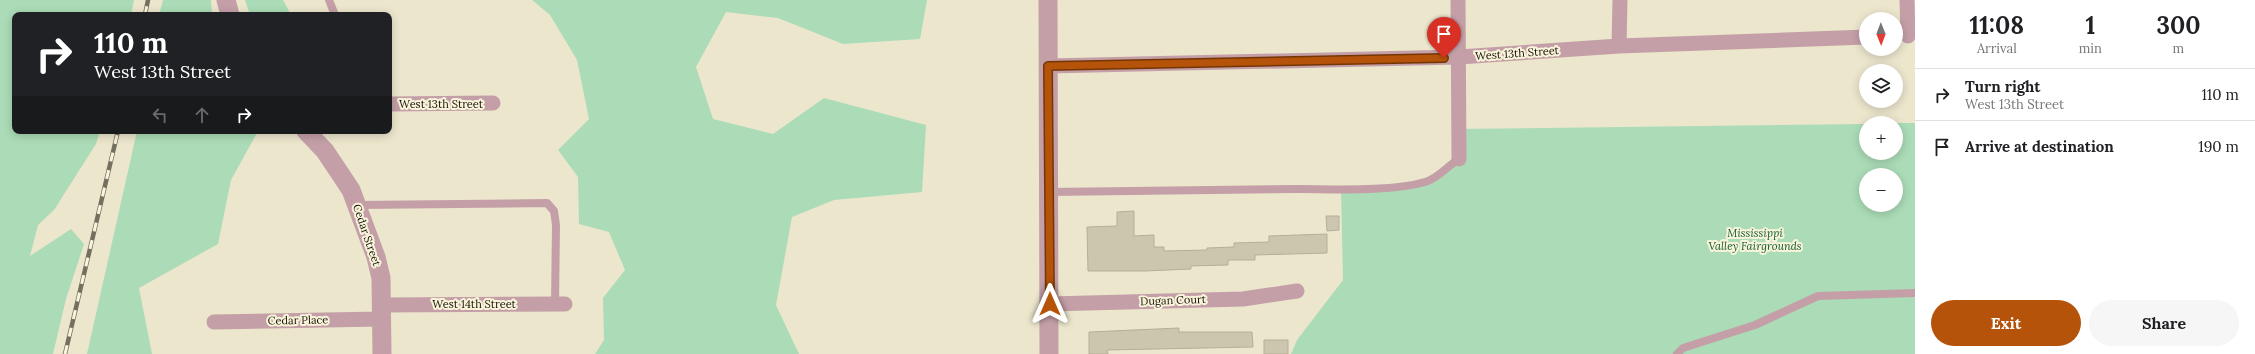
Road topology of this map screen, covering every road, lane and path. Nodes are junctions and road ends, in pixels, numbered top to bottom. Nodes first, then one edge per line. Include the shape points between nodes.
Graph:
1 (226, 0) edge
2 (329, 0) edge
3 (1048, 0) edge
4 (1458, 0) edge
5 (1620, 0) edge
6 (1907, 0) edge
7 (229, 12) edge
8 (334, 12) edge
9 (1906, 36) edge
10 (1859, 37) edge
11 (1620, 46) junction
12 (1460, 57) junction
13 (1048, 66) junction
14 (392, 104) edge
15 (493, 104) dead end
16 (309, 134) edge
17 (1459, 159) joint
18 (1049, 192) junction
19 (357, 205) junction
20 (1297, 291) dead end
21 (1915, 293) edge
22 (560, 304) joint
23 (1050, 304) junction
24 (382, 312) junction
25 (214, 322) dead end
26 (382, 354) edge
27 (1049, 354) edge
28 (1677, 354) edge

1 - 7 street
2 - 8 lane
3 - 13 street
4 - 12 street
5 - 11 street
6 - 9 street
10 - 11 street, West 13th Street
11 - 12 street, West 13th Street
12 - 13 street, West 13th Street
12 - 17 street
13 - 18 street
14 - 15 street, West 13th Street
16 - 19 street, Cedar Street via 325,151 351,190
17 - 18 lane via 1439,175 1410,186
18 - 23 street
19 - 22 lane via 547,203 554,211 556,225
19 - 24 street, Cedar Street via 378,264
20 - 23 street, Dugan Court via 1243,298
21 - 28 lane via 1818,296 1755,325 1683,348
22 - 24 street, West 14th Street
23 - 27 street
24 - 25 street, Cedar Place
24 - 26 street, Cedar Street

